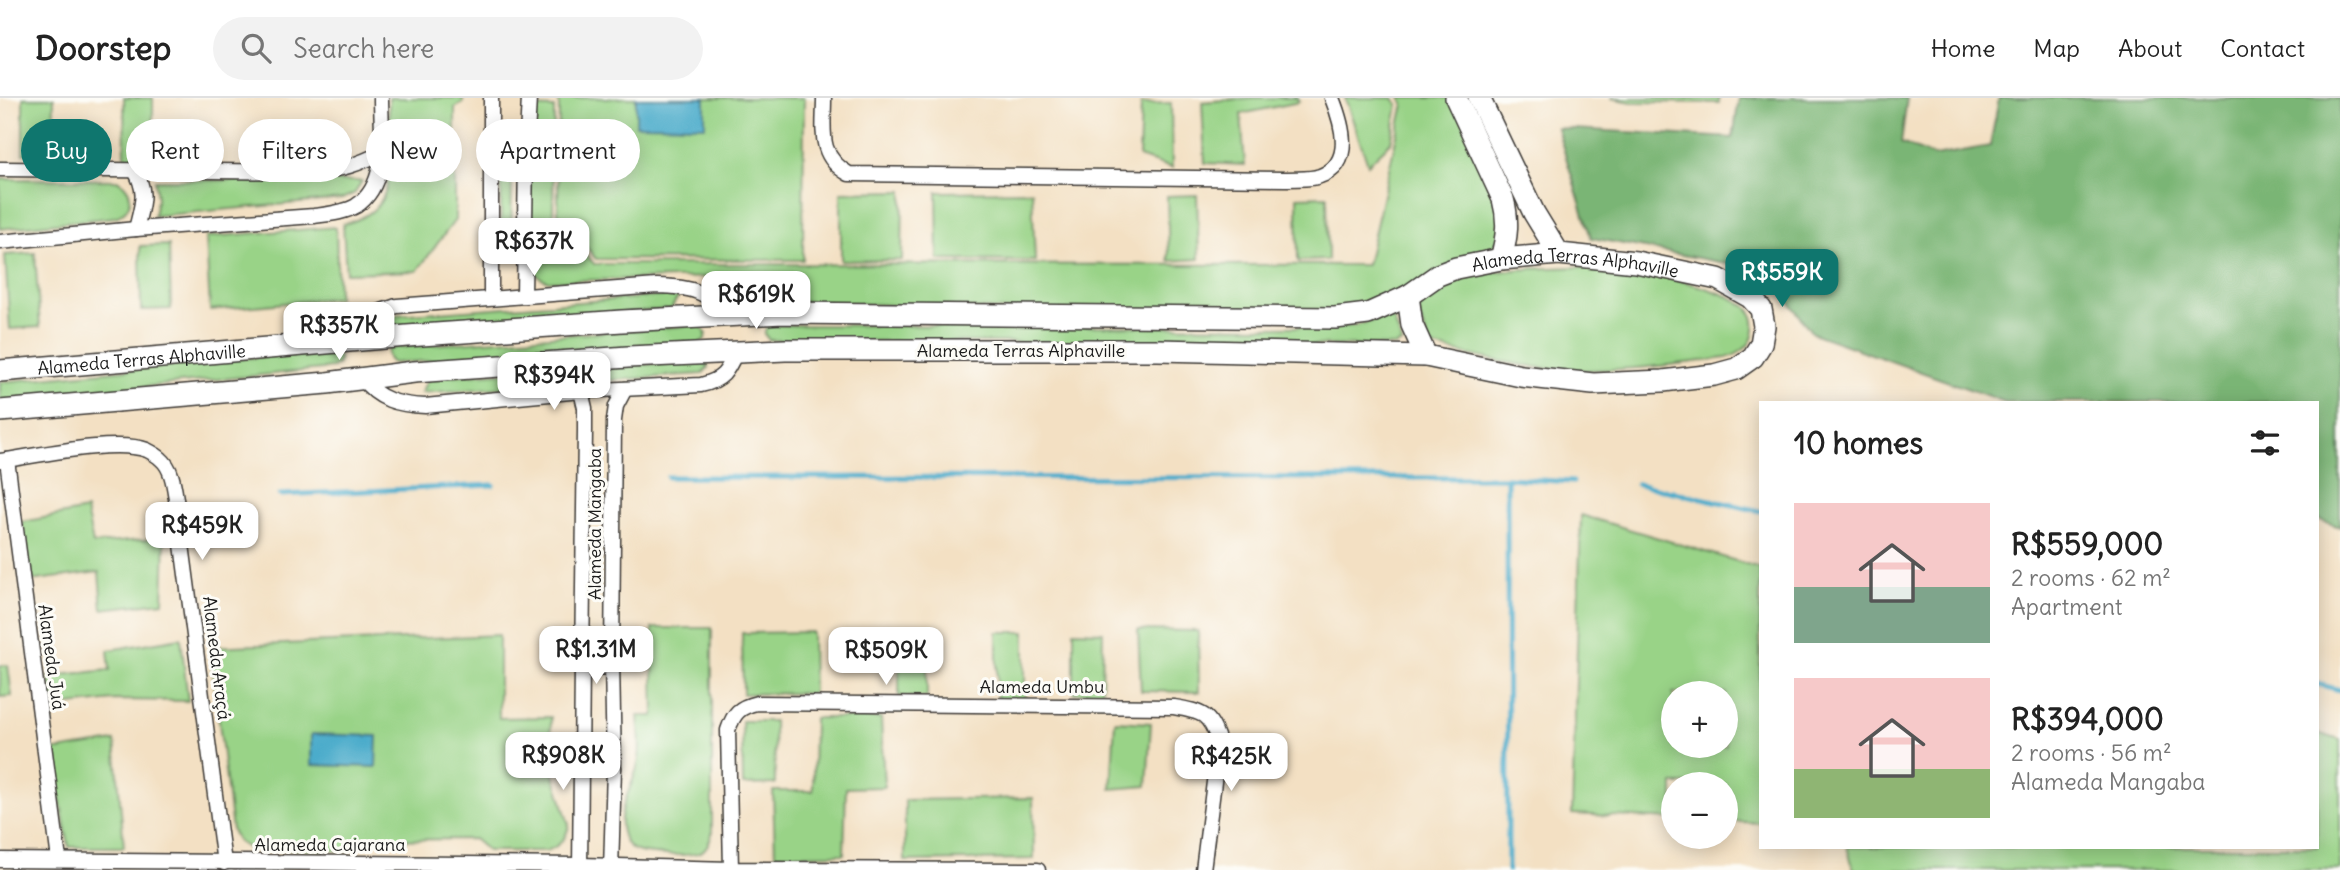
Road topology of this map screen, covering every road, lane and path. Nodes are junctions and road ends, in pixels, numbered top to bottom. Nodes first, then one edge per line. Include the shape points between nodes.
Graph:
1 (381, 98) edge
2 (491, 98) edge
3 (528, 98) edge
4 (824, 98) edge
5 (1332, 98) edge
6 (1456, 98) edge
7 (1479, 98) edge
8 (381, 119) edge
9 (491, 119) edge
10 (527, 119) edge
11 (366, 160) edge
12 (0, 169) edge
13 (126, 169) edge
14 (224, 170) edge
15 (141, 182) edge
16 (376, 182) edge
17 (491, 182) edge
18 (526, 182) edge
19 (136, 229) junction
20 (0, 242) edge
21 (1559, 254) junction
22 (1501, 259) junction
23 (524, 296) junction
24 (1408, 296) junction
25 (491, 298) junction
26 (732, 316) junction
27 (357, 341) junction
28 (736, 352) junction
29 (1426, 356) junction
30 (0, 370) edge
31 (362, 378) junction
32 (625, 389) junction
33 (581, 391) junction
34 (0, 411) edge
35 (3, 460) edge
36 (612, 662) junction
37 (582, 665) junction
38 (581, 768) junction
39 (614, 768) junction
40 (0, 860) edge
41 (59, 860) junction
42 (224, 863) junction
43 (580, 867) edge
44 (611, 868) edge
45 (731, 869) edge
46 (1038, 870) edge
47 (1203, 870) edge

1 - 8 street
2 - 9 street
3 - 10 street
4 - 5 street via 828,156 849,174 1286,179 1320,177 1336,166 1344,143
6 - 22 street via 1503,199 1508,233
7 - 21 street via 1534,213
11 - 14 street via 316,172
12 - 13 street
15 - 19 street via 144,195
16 - 19 street via 356,206 337,213
17 - 25 street
18 - 23 street
19 - 20 street
21 - 22 street, Alameda Terras Alphaville
21 - 29 street, Alameda Terras Alphaville via 1636,262 1718,279 1750,297 1761,309 1761,344 1736,369 1714,375 1593,384 1521,376
22 - 24 street, Alameda Terras Alphaville via 1447,272
23 - 25 street
23 - 26 street via 676,286 696,289
24 - 26 street, Alameda Terras Alphaville via 1368,314 1335,318
24 - 29 street via 1412,325
25 - 27 street via 382,310 367,317
26 - 27 street, Alameda Terras Alphaville
26 - 28 street
27 - 30 street, Alameda Terras Alphaville
27 - 31 street
28 - 29 street, Alameda Terras Alphaville via 1158,350
28 - 31 street, Alameda Terras Alphaville
28 - 32 street via 724,375 714,382
31 - 33 street via 384,399 411,406
31 - 34 street, Alameda Terras Alphaville
32 - 33 street
32 - 36 street, Alameda Mangaba via 614,420
33 - 37 street, Alameda Mangaba via 585,408
35 - 41 street, Alameda Juá
35 - 42 street, Alameda Araçá via 116,447 148,450 164,461 177,499
36 - 37 street via 600,668
36 - 39 street, Alameda Mangaba
37 - 38 street, Alameda Mangaba
38 - 39 street
38 - 43 street, Alameda Mangaba
39 - 44 street, Alameda Mangaba
40 - 41 street, Alameda Cajarana
41 - 42 street, Alameda Cajarana
42 - 43 street, Alameda Cajarana
43 - 44 street, Alameda Cajarana
44 - 45 street, Alameda Cajarana
45 - 46 street, Alameda Cajarana
45 - 47 street, Alameda Umbu via 727,730 741,707 757,703 1174,707 1197,711 1212,721 1219,742

